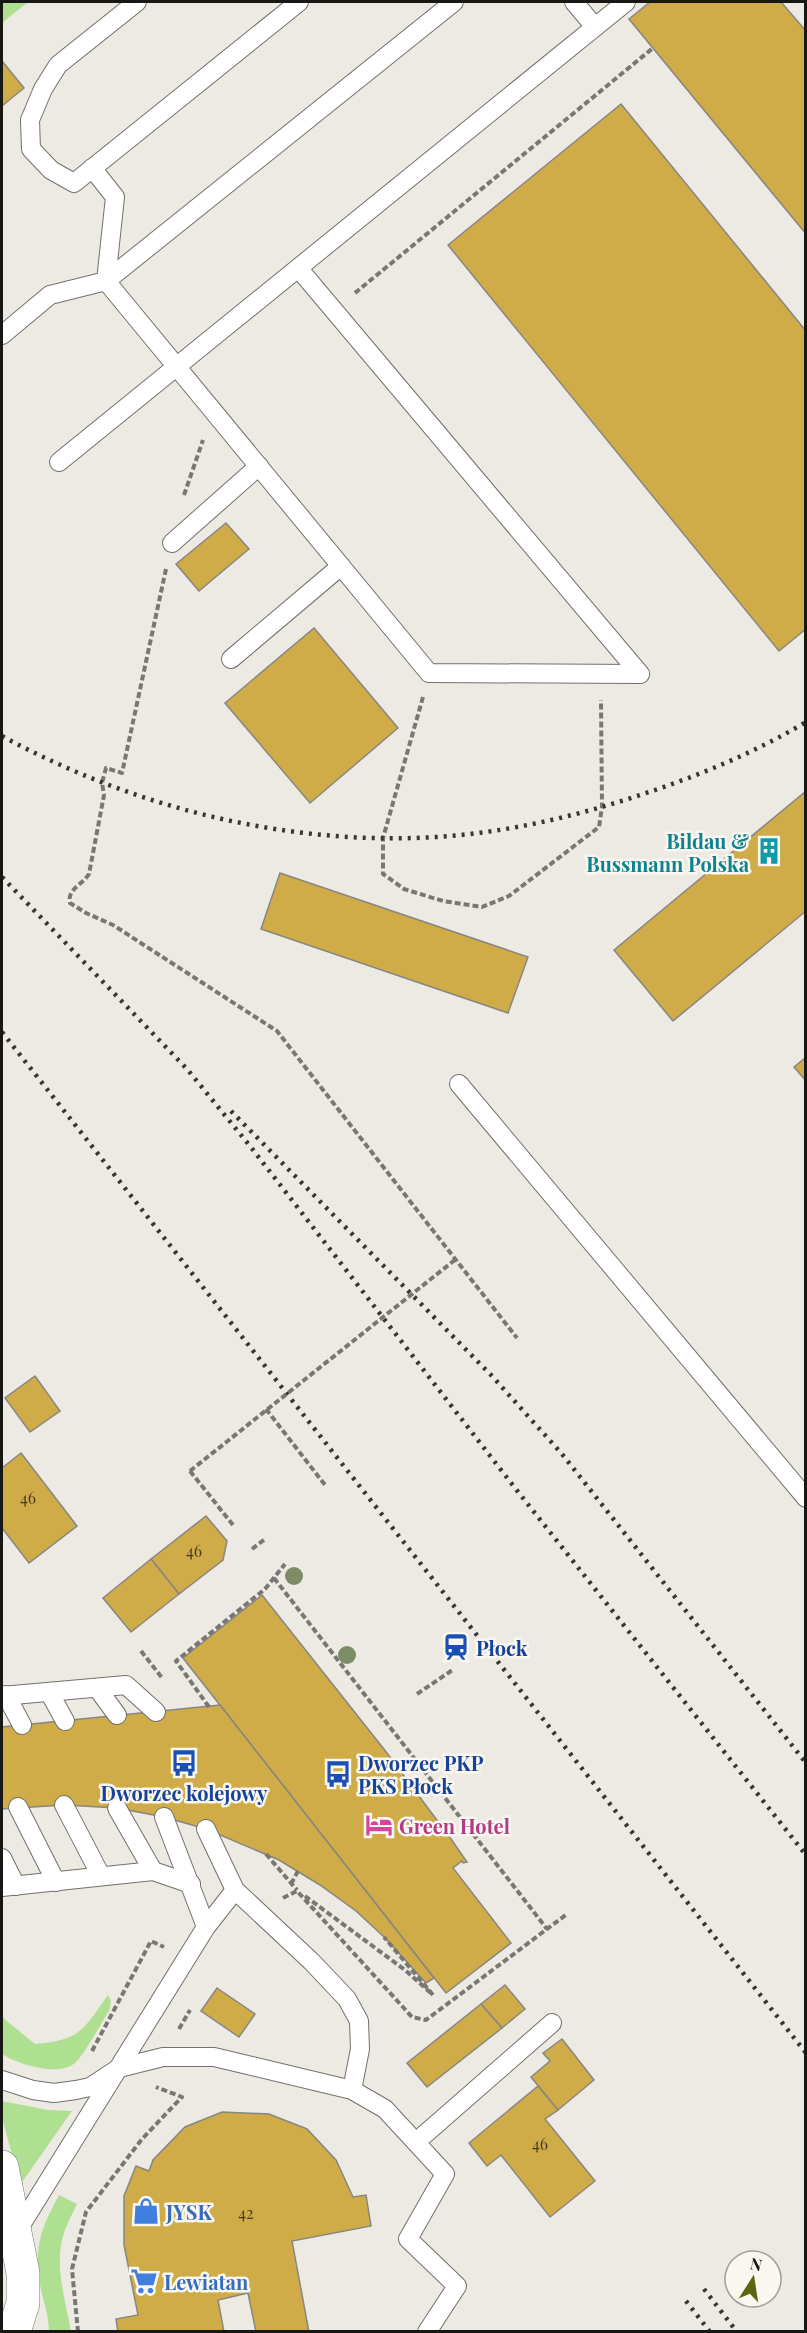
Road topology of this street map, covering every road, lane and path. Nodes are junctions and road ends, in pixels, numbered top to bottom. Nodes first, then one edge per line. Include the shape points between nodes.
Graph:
1 (137, 2) edge
2 (299, 2) edge
3 (454, 2) edge
4 (574, 2) edge
5 (626, 2) edge
6 (595, 27) junction
7 (653, 48) dead end
8 (92, 168) junction
9 (299, 269) junction
10 (106, 281) junction
11 (334, 311) junction
12 (2, 335) edge
13 (178, 367) junction
14 (213, 410) junction
15 (59, 462) dead end
16 (259, 466) junction
17 (172, 543) junction
18 (341, 566) junction
19 (231, 659) dead end
20 (429, 673) junction
21 (600, 674) junction
22 (459, 1084) dead end
23 (456, 1259) junction
24 (517, 1338) dead end
25 (266, 1409) junction
26 (325, 1485) dead end
27 (806, 1498) edge
28 (233, 1525) dead end
29 (265, 1539) dead end
30 (252, 1549) dead end
31 (285, 1564) dead end
32 (274, 1578) junction
33 (454, 1669) dead end
34 (97, 1688) junction
35 (49, 1692) junction
36 (417, 1694) dead end
37 (4, 1695) edge
38 (209, 1707) dead end
39 (156, 1712) dead end
40 (117, 1715) dead end
41 (65, 1720) dead end
42 (22, 1725) dead end
43 (63, 1805) dead end
44 (18, 1807) dead end
45 (117, 1809) dead end
46 (164, 1817) dead end
47 (206, 1829) dead end
48 (266, 1854) dead end
49 (2, 1858) edge
50 (153, 1871) junction
51 (298, 1871) dead end
52 (101, 1876) junction
53 (56, 1882) junction
54 (191, 1884) junction
55 (291, 1884) junction
56 (9, 1887) edge
57 (235, 1890) junction
58 (297, 1890) junction
59 (257, 1912) junction
60 (567, 1914) dead end
61 (206, 1927) junction
62 (547, 1929) junction
63 (384, 1937) dead end
64 (552, 2023) dead end
65 (119, 2068) junction
66 (2, 2080) edge
67 (147, 2084) dead end
68 (352, 2090) junction
69 (416, 2142) junction
70 (2, 2167) edge
71 (16, 2233) junction
72 (14, 2331) edge
73 (78, 2331) edge
74 (427, 2331) edge

1 - 8 lane via 58,65 30,120 31,149 51,170 74,183
2 - 8 lane
3 - 10 lane
4 - 6 lane
5 - 6 lane
6 - 9 lane
7 - 11 path
8 - 10 lane via 115,197
9 - 11 lane
9 - 13 lane
10 - 12 lane via 50,295
10 - 13 lane
11 - 21 lane via 640,674
13 - 14 lane
13 - 15 lane
14 - 16 lane
14 - 17 path via 179,509
16 - 17 lane
16 - 18 lane
17 - 23 path via 122,772 106,768 89,874 71,891 70,903 113,925 278,1031
18 - 19 lane
18 - 20 lane
20 - 21 lane
20 - 21 path via 382,838 383,874 404,890 443,902 482,907 509,896 599,827
22 - 27 lane
23 - 24 path
23 - 25 path, bridge
25 - 26 path
25 - 28 path, bridge via 190,1471
29 - 30 path
31 - 32 path
32 - 38 path via 176,1661
32 - 62 path
33 - 36 path
34 - 35 lane
34 - 39 lane via 126,1685
34 - 40 lane
35 - 37 lane
35 - 41 lane
37 - 42 lane
43 - 52 lane
44 - 53 lane
45 - 50 lane
46 - 54 lane
47 - 57 lane
48 - 55 path
49 - 56 lane
50 - 52 lane
50 - 54 lane
51 - 55 path
52 - 53 lane
53 - 56 lane
54 - 61 lane
55 - 58 path
57 - 59 lane
57 - 61 lane
58 - 59 path
58 - 62 path via 412,2017 426,2020
58 - 63 path via 433,1995
59 - 68 lane via 347,1999 359,2022 360,2049
60 - 62 path
61 - 65 lane
64 - 69 lane
65 - 66 lane via 90,2087 54,2093
65 - 68 lane via 163,2057 214,2057
65 - 71 lane
67 - 73 path via 182,2097 142,2139 86,2211 72,2269
68 - 69 lane via 386,2109
69 - 74 lane via 445,2174 408,2239 457,2286
70 - 71 street
71 - 72 street via 23,2303

